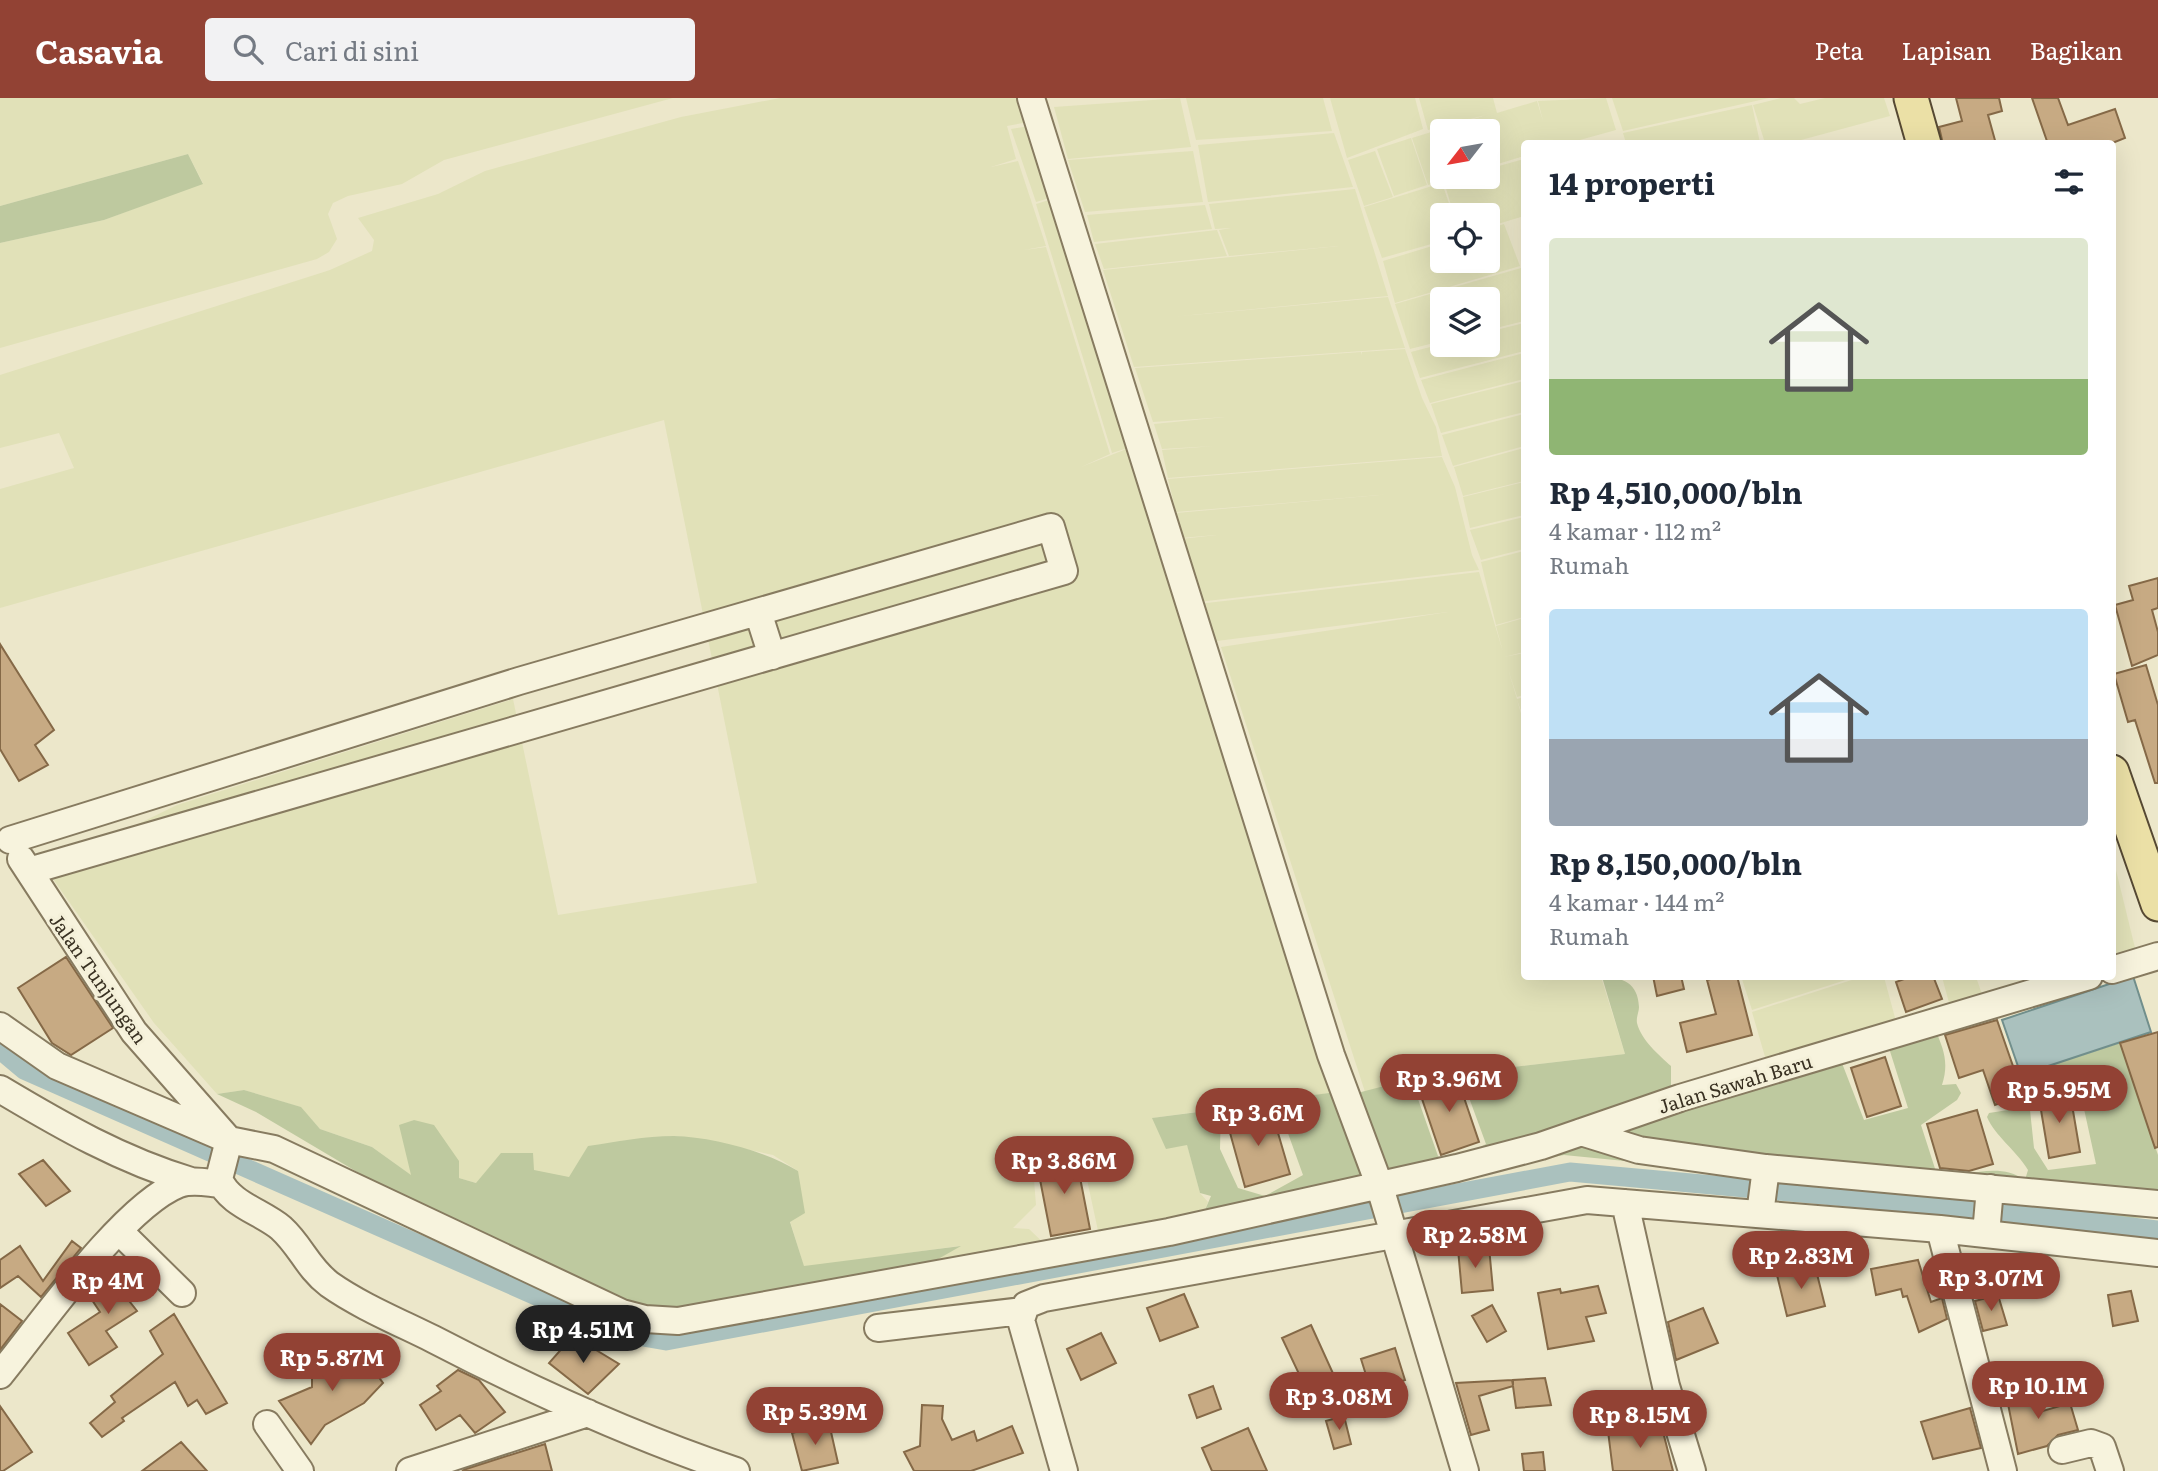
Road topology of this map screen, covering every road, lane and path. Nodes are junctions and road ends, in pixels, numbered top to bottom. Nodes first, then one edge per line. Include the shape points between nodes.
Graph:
1 (1031, 98) edge
2 (1911, 98) edge
3 (1923, 140) edge
4 (758, 612) junction
5 (772, 656) junction
6 (2116, 783) edge
7 (5, 833) edge
8 (29, 871) junction
9 (2158, 904) edge
10 (2158, 956) edge
11 (2116, 969) edge
12 (2076, 980) edge
13 (0, 1026) edge
14 (0, 1089) edge
15 (1581, 1132) junction
16 (224, 1165) junction
17 (1765, 1173) junction
18 (191, 1181) junction
19 (1381, 1191) junction
20 (1625, 1203) junction
21 (2158, 1203) edge
22 (1760, 1210) junction
23 (1988, 1211) junction
24 (1941, 1229) junction
25 (119, 1231) junction
26 (1393, 1231) junction
27 (2158, 1253) edge
28 (182, 1293) dead end
29 (1022, 1311) junction
30 (878, 1328) dead end
31 (0, 1375) edge
32 (588, 1413) junction
33 (267, 1423) dead end
34 (2062, 1450) dead end
35 (300, 1471) edge
36 (410, 1471) edge
37 (736, 1471) edge
38 (1064, 1471) edge
39 (1465, 1471) edge
40 (1692, 1471) edge
41 (2003, 1471) edge
42 (2110, 1471) edge

1 - 19 street via 1331,1055
2 - 3 main road
4 - 5 street
4 - 5 street via 1051,527 1064,571
4 - 7 street
5 - 8 street
6 - 9 main road
7 - 8 street, Jalan Tunjungan
8 - 16 street, Jalan Tunjungan
10 - 11 street
12 - 15 street, Jalan Sawah Baru
13 - 16 street via 57,1066
14 - 18 street via 89,1141 145,1167
15 - 17 street via 1639,1150
15 - 19 street, Jalan Sawah Baru
16 - 18 street
16 - 19 street, Jalan Sawah Baru via 274,1149 621,1313 678,1321
16 - 32 street via 242,1203 282,1229 310,1268 332,1286 477,1362
17 - 22 street
17 - 23 street
18 - 25 street via 164,1191
19 - 26 street
20 - 22 street
20 - 26 street via 1587,1200
20 - 40 street via 1665,1386
21 - 23 street
22 - 24 street
23 - 24 street
23 - 27 street
24 - 41 street
25 - 28 street
25 - 31 street
26 - 29 street via 1044,1298
26 - 39 street
29 - 30 street
29 - 38 street
32 - 36 street
32 - 37 street
33 - 35 street
34 - 42 street via 2091,1443 2102,1447

